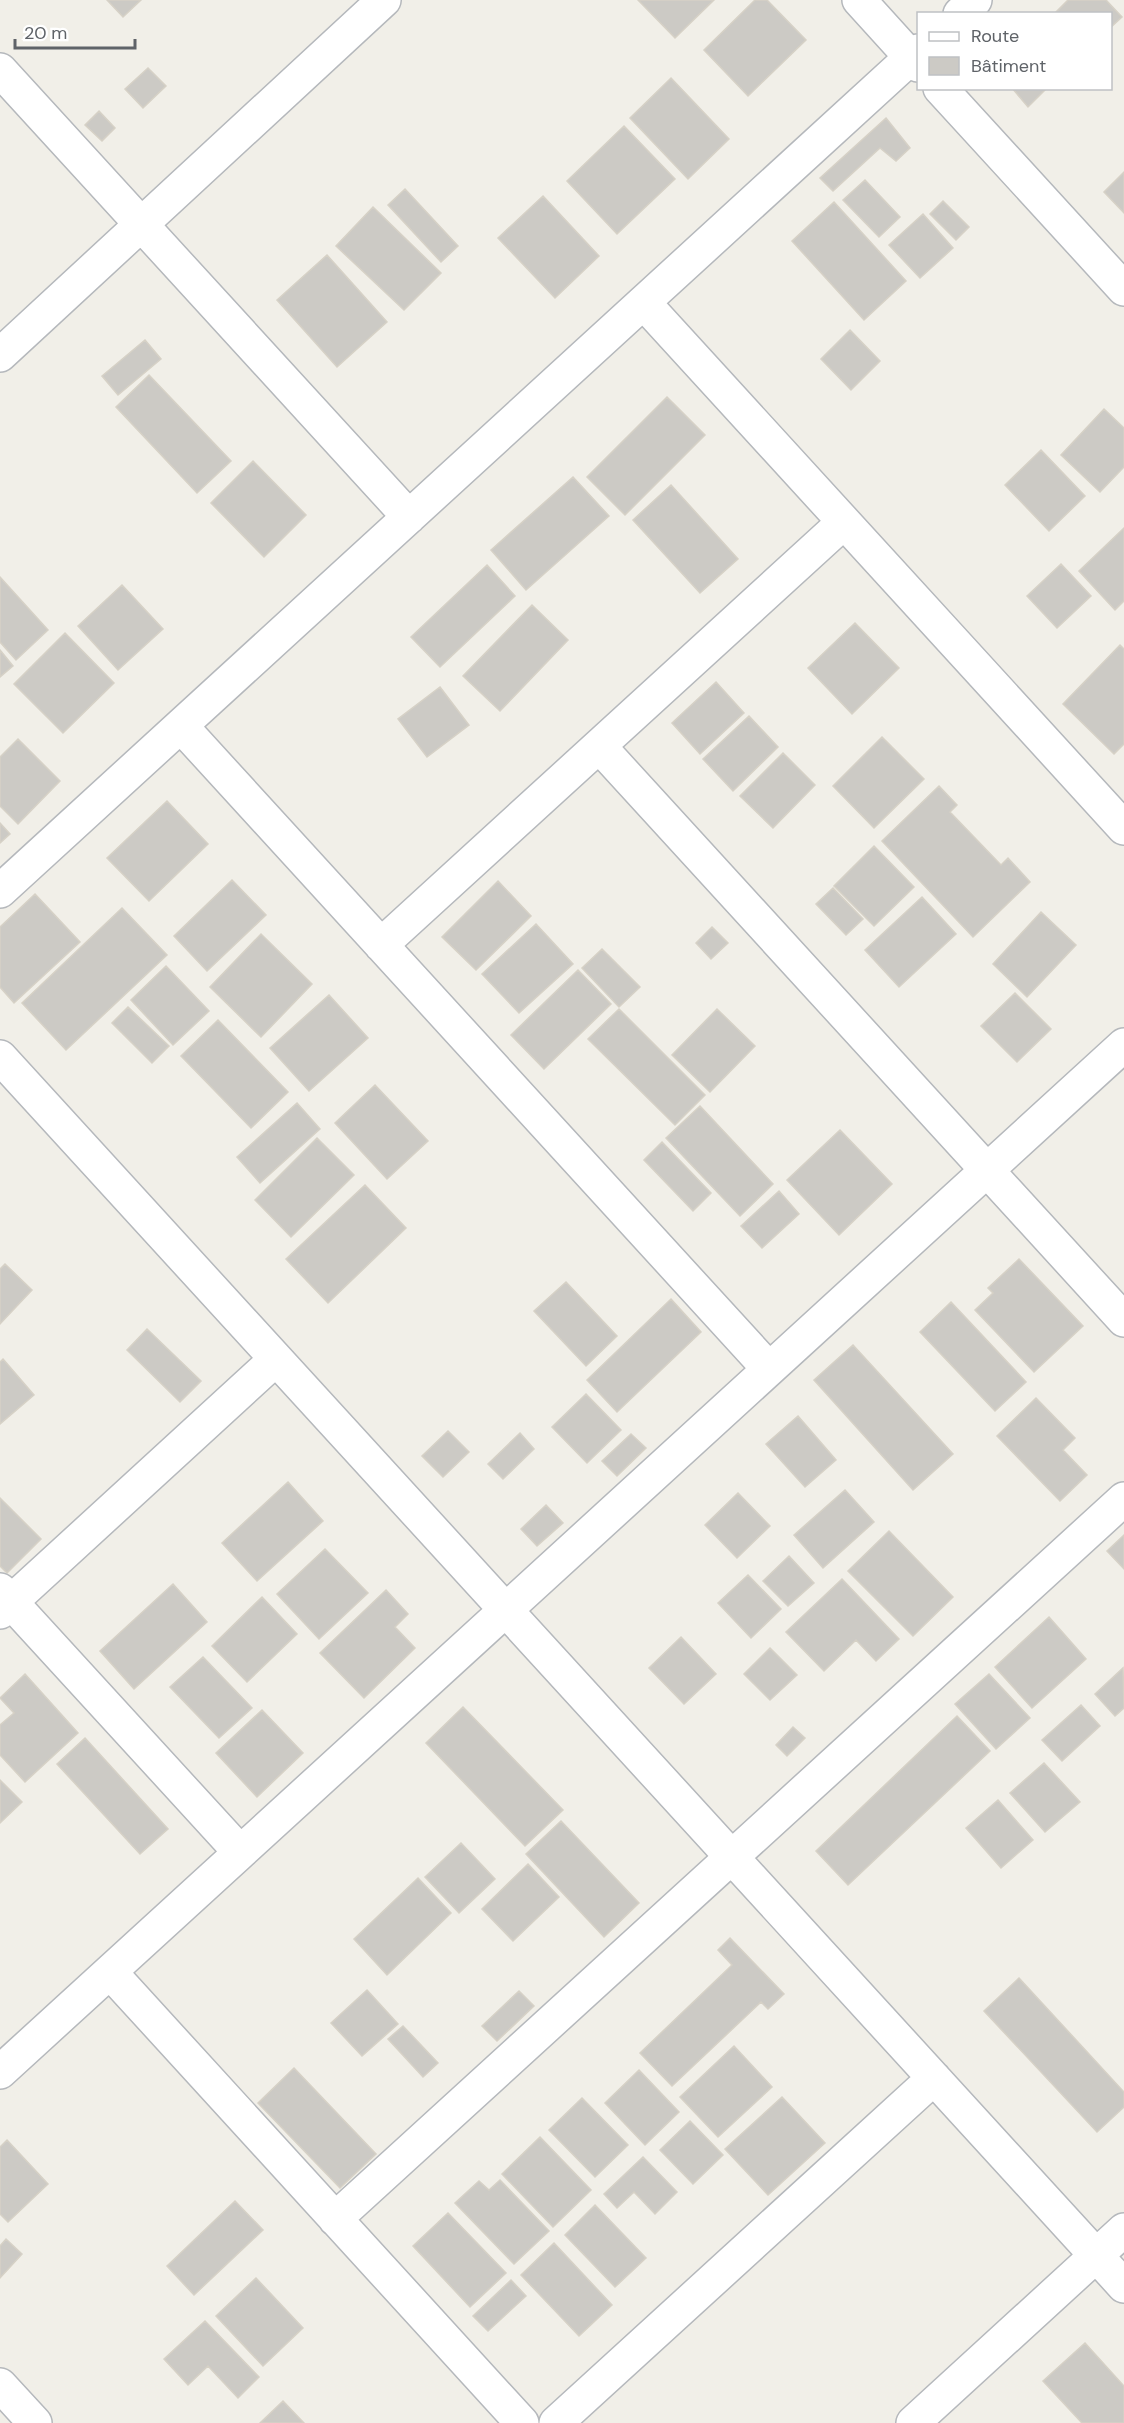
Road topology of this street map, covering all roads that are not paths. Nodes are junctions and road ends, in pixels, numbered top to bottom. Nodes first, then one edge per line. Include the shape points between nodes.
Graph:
1 (384, 0) edge
2 (859, 0) edge
3 (975, 0) edge
4 (962, 12) edge
5 (916, 58) edge
6 (0, 70) edge
7 (942, 90) edge
8 (141, 225) junction
9 (1124, 290) edge
10 (644, 303) junction
11 (0, 355) edge
12 (409, 518) junction
13 (844, 522) junction
14 (181, 726) junction
15 (599, 746) junction
16 (1124, 828) edge
17 (0, 891) edge
18 (381, 945) junction
19 (1124, 1045) edge
20 (0, 1057) edge
21 (987, 1170) junction
22 (1124, 1320) edge
23 (276, 1359) junction
24 (769, 1369) junction
25 (1124, 1499) edge
26 (4, 1601) edge
27 (506, 1610) junction
28 (240, 1852) junction
29 (732, 1858) junction
30 (110, 1972) junction
31 (0, 2072) edge
32 (934, 2078) junction
33 (335, 2219) junction
34 (1124, 2230) edge
35 (1096, 2255) junction
36 (1124, 2286) edge
37 (0, 2385) edge
38 (35, 2423) edge
39 (522, 2423) edge
40 (556, 2423) edge
41 (913, 2423) edge

1 - 8 street
2 - 5 street
3 - 4 street
5 - 10 street
6 - 8 street
7 - 9 street
8 - 11 street
8 - 12 street
10 - 12 street
10 - 13 street
12 - 14 street
13 - 15 street
13 - 16 street
14 - 17 street
14 - 18 street
15 - 18 street
15 - 21 street
18 - 24 street
19 - 21 street
20 - 23 street
21 - 22 street
21 - 24 street
23 - 26 street
23 - 27 street
24 - 27 street
25 - 29 street
26 - 28 street
27 - 28 street
27 - 29 street
28 - 30 street
29 - 32 street
29 - 33 street
30 - 31 street
30 - 33 street
32 - 35 street
32 - 40 street
33 - 39 street
34 - 35 street
35 - 36 street
35 - 41 street
37 - 38 street

